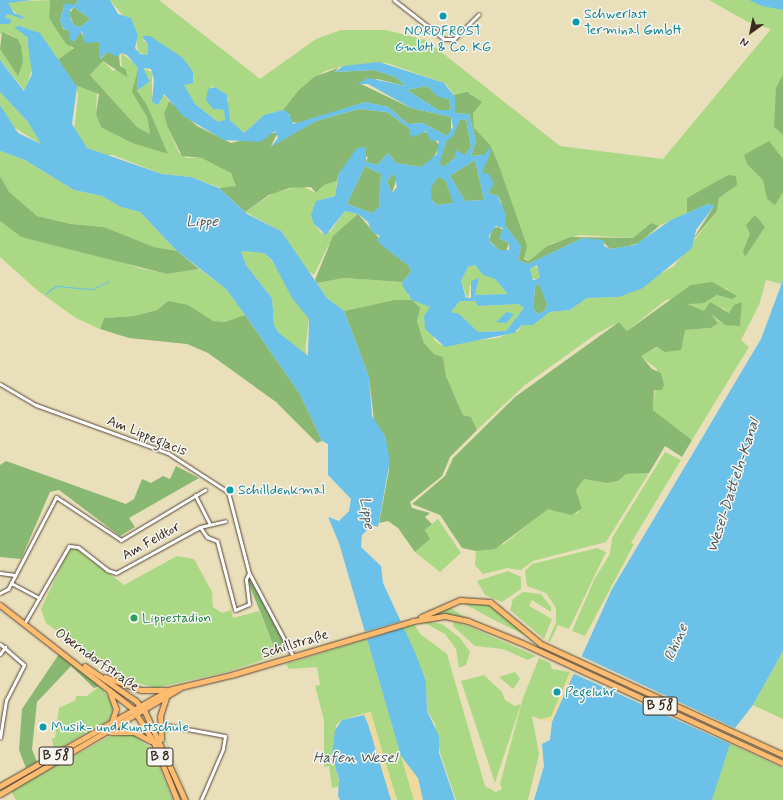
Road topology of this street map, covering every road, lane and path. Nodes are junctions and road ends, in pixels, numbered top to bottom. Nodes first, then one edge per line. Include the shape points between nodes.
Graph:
1 (394, 0) edge
2 (479, 14) dead end
3 (0, 384) edge
4 (205, 490) dead end
5 (195, 495) junction
6 (225, 521) dead end
7 (209, 523) junction
8 (200, 527) junction
9 (0, 573) edge
10 (249, 573) junction
11 (14, 575) junction
12 (10, 583) junction
13 (0, 593) edge
14 (39, 598) junction
15 (0, 605) edge
16 (413, 621) junction
17 (24, 624) junction
18 (40, 635) junction
19 (0, 644) edge
20 (5, 647) junction
21 (0, 654) edge
22 (293, 657) junction
23 (100, 675) junction
24 (183, 686) junction
25 (108, 687) junction
26 (168, 690) junction
27 (166, 697) junction
28 (140, 705) junction
29 (133, 710) junction
30 (145, 712) junction
31 (138, 716) junction
32 (111, 724) junction
33 (160, 724) junction
34 (109, 732) junction
35 (0, 738) edge
36 (161, 742) junction
37 (154, 743) junction
38 (783, 755) edge
39 (55, 759) junction
40 (783, 763) edge
41 (0, 786) edge
42 (0, 794) edge
43 (177, 800) edge
44 (184, 800) edge
45 (201, 800) edge

1 - 2 street via 444,39 454,39
3 - 10 street, Am Lippeglacis via 36,405 168,453 215,482 232,499
4 - 5 street
5 - 7 street
5 - 11 street via 121,540 56,497
6 - 7 street
7 - 8 street
8 - 10 street, Am Feldtor via 207,537 217,541 236,610 247,606 251,600 246,580
8 - 14 street, Am Feldtor via 116,573 107,570 78,547 69,546
9 - 11 street
10 - 22 street, Am Lippeglacis
11 - 12 street
12 - 13 street via 4,593
12 - 14 street
14 - 17 street, Am Feldtor
15 - 17 main road, Oberndorfstraße / B 8
16 - 22 main road, Schillstraße / B 58
16 - 38 main road, B 58 via 460,600 481,599 497,606 541,644
16 - 40 main road, B 58 via 453,616 538,650
17 - 18 main road, Oberndorfstraße / B 8
18 - 23 main road, Oberndorfstraße / B 8
18 - 25 main road, Oberndorfstraße / B 8
19 - 20 street
20 - 21 street
20 - 35 street via 24,665 6,700
22 - 24 main road, Schillstraße / B 58
23 - 26 main road, B 8 via 141,690
23 - 28 main road, Oberndorfstraße / B 8
24 - 26 main road, Schillstraße / B 58
24 - 27 main road, Schillstraße / B 58
25 - 29 main road, Oberndorfstraße / B 8
25 - 32 main road via 116,709
26 - 28 main road, Schillstraße / B 58
27 - 30 main road, Schillstraße / B 58
27 - 33 main road
28 - 29 main road, Schillstraße / B 58
28 - 30 main road, B 8
29 - 31 main road, B 8
29 - 32 main road, Schillstraße / B 58
30 - 31 main road, Schillstraße / B 58
30 - 36 main road, B 8
31 - 34 main road, Schillstraße / B 58
31 - 37 main road, B 8
32 - 39 main road, Schillstraße / B 58
33 - 36 main road
33 - 45 street via 225,736 223,749
34 - 37 main road via 134,732
34 - 39 main road, Schillstraße / B 58
36 - 44 main road, B 8
37 - 43 main road, B 8
39 - 41 main road, Schillstraße / B 58
39 - 42 main road, Schillstraße / B 58

